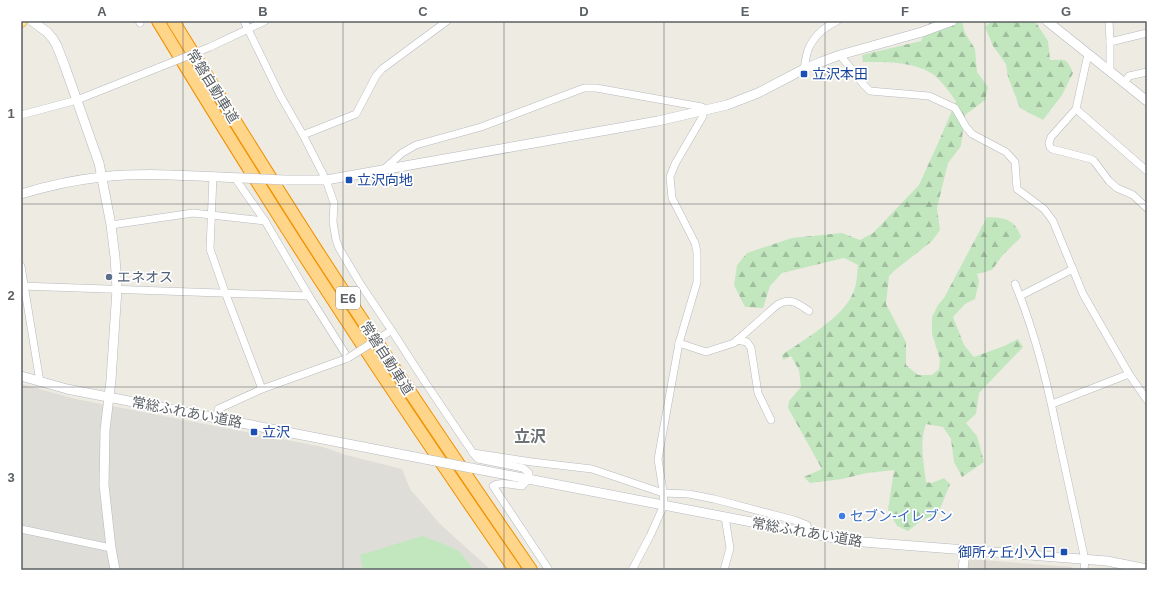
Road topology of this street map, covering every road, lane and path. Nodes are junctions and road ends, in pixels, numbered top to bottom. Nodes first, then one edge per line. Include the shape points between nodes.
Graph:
1 (32, 21) edge
2 (158, 21) edge
3 (173, 21) edge
4 (244, 21) edge
5 (265, 21) edge
6 (447, 21) edge
7 (837, 21) edge
8 (952, 21) edge
9 (1047, 21) edge
10 (1109, 21) edge
11 (828, 23) edge
12 (248, 29) junction
13 (1147, 33) edge
14 (1110, 42) junction
15 (1088, 54) junction
16 (840, 55) junction
17 (804, 69) junction
18 (1110, 72) junction
19 (1147, 72) edge
20 (1124, 83) junction
21 (77, 100) junction
22 (1147, 101) edge
23 (1076, 109) junction
24 (703, 111) junction
25 (21, 115) edge
26 (303, 134) junction
27 (383, 170) junction
28 (1147, 171) edge
29 (213, 176) junction
30 (102, 177) junction
31 (238, 178) junction
32 (326, 180) junction
33 (21, 194) edge
34 (1147, 208) edge
35 (212, 215) junction
36 (265, 221) junction
37 (111, 225) junction
38 (21, 266) edge
39 (1073, 269) junction
40 (1015, 284) dead end
41 (22, 286) edge
42 (117, 289) junction
43 (225, 292) junction
44 (309, 296) junction
45 (1020, 296) junction
46 (809, 311) dead end
47 (391, 332) junction
48 (737, 340) junction
49 (679, 342) junction
50 (348, 358) junction
51 (1129, 374) junction
52 (21, 376) edge
53 (40, 382) junction
54 (262, 389) junction
55 (109, 397) junction
56 (1146, 398) edge
57 (1052, 404) junction
58 (217, 418) junction
59 (771, 420) dead end
60 (474, 453) junction
61 (529, 479) junction
62 (663, 493) junction
63 (664, 505) junction
64 (725, 517) junction
65 (21, 529) edge
66 (809, 533) junction
67 (111, 548) junction
68 (965, 550) junction
69 (1085, 560) junction
70 (1146, 567) edge
71 (115, 570) edge
72 (515, 570) edge
73 (531, 570) edge
74 (549, 570) edge
75 (632, 570) edge
76 (724, 570) edge
77 (963, 570) edge
78 (1084, 570) edge

1 - 21 street via 55,42
2 - 72 highway, 常磐自動車道 / E6 via 324,287
3 - 73 highway, 常磐自動車道 / E6 via 335,279
4 - 12 street
5 - 12 street
6 - 26 street via 382,69 356,114
7 - 11 street
8 - 16 street
9 - 15 street
10 - 14 street
11 - 17 street via 808,49
12 - 21 street, bridge via 210,47
12 - 26 street via 280,95
13 - 14 street
14 - 18 street
15 - 18 street
15 - 23 street
16 - 17 street
16 - 39 street via 870,91 929,96 955,108 972,134 1006,152 1015,162 1017,189 1044,209 1053,220
17 - 24 street via 743,100
18 - 20 street
19 - 20 street via 1129,76
20 - 22 street
21 - 25 street
21 - 30 street
23 - 28 street
23 - 34 street via 1051,137 1050,147 1091,159 1117,188 1132,195
24 - 27 street
24 - 27 street via 702,107 584,88 481,127 416,145 402,153
24 - 49 street via 703,116 670,177 672,198 697,252 697,282
26 - 32 street
27 - 32 street
29 - 30 street
29 - 31 street
29 - 35 street
30 - 33 street
30 - 37 street
31 - 32 street, bridge
31 - 36 street
32 - 47 street via 334,203 336,240 339,248
35 - 36 street
35 - 37 street via 193,213
35 - 43 street via 210,249
36 - 44 street
37 - 42 street
38 - 41 street
39 - 45 street
39 - 51 street via 1083,294
40 - 45 street
41 - 42 street
41 - 53 street
42 - 43 street
42 - 55 street
43 - 44 street
43 - 54 street
44 - 50 street
45 - 57 street via 1040,355
46 - 48 street via 791,301 783,301
47 - 50 street, bridge
47 - 60 street
48 - 49 street via 706,352
48 - 59 street via 747,342 751,348 758,394
49 - 62 street via 658,459
50 - 54 street
51 - 56 street
51 - 57 street
52 - 53 street, 常総ふれあい道路
53 - 55 street, 常総ふれあい道路
54 - 58 street via 218,409
55 - 58 street, 常総ふれあい道路
55 - 67 street via 105,430 104,485
57 - 69 street
58 - 61 street, 常総ふれあい道路, bridge
60 - 61 street via 478,459 523,468 529,473
60 - 62 street via 592,469
61 - 63 street, 常総ふれあい道路
61 - 74 street via 522,486 493,486
62 - 63 street
62 - 66 street via 689,494 714,499 794,520 808,525
63 - 64 street, 常総ふれあい道路
63 - 75 street
64 - 66 street, 常総ふれあい道路
64 - 76 street via 730,548
65 - 67 street
66 - 68 street, 常総ふれあい道路 via 850,541
67 - 71 street
68 - 69 street, 常総ふれあい道路
68 - 77 street
69 - 70 street, 常総ふれあい道路
69 - 78 street

